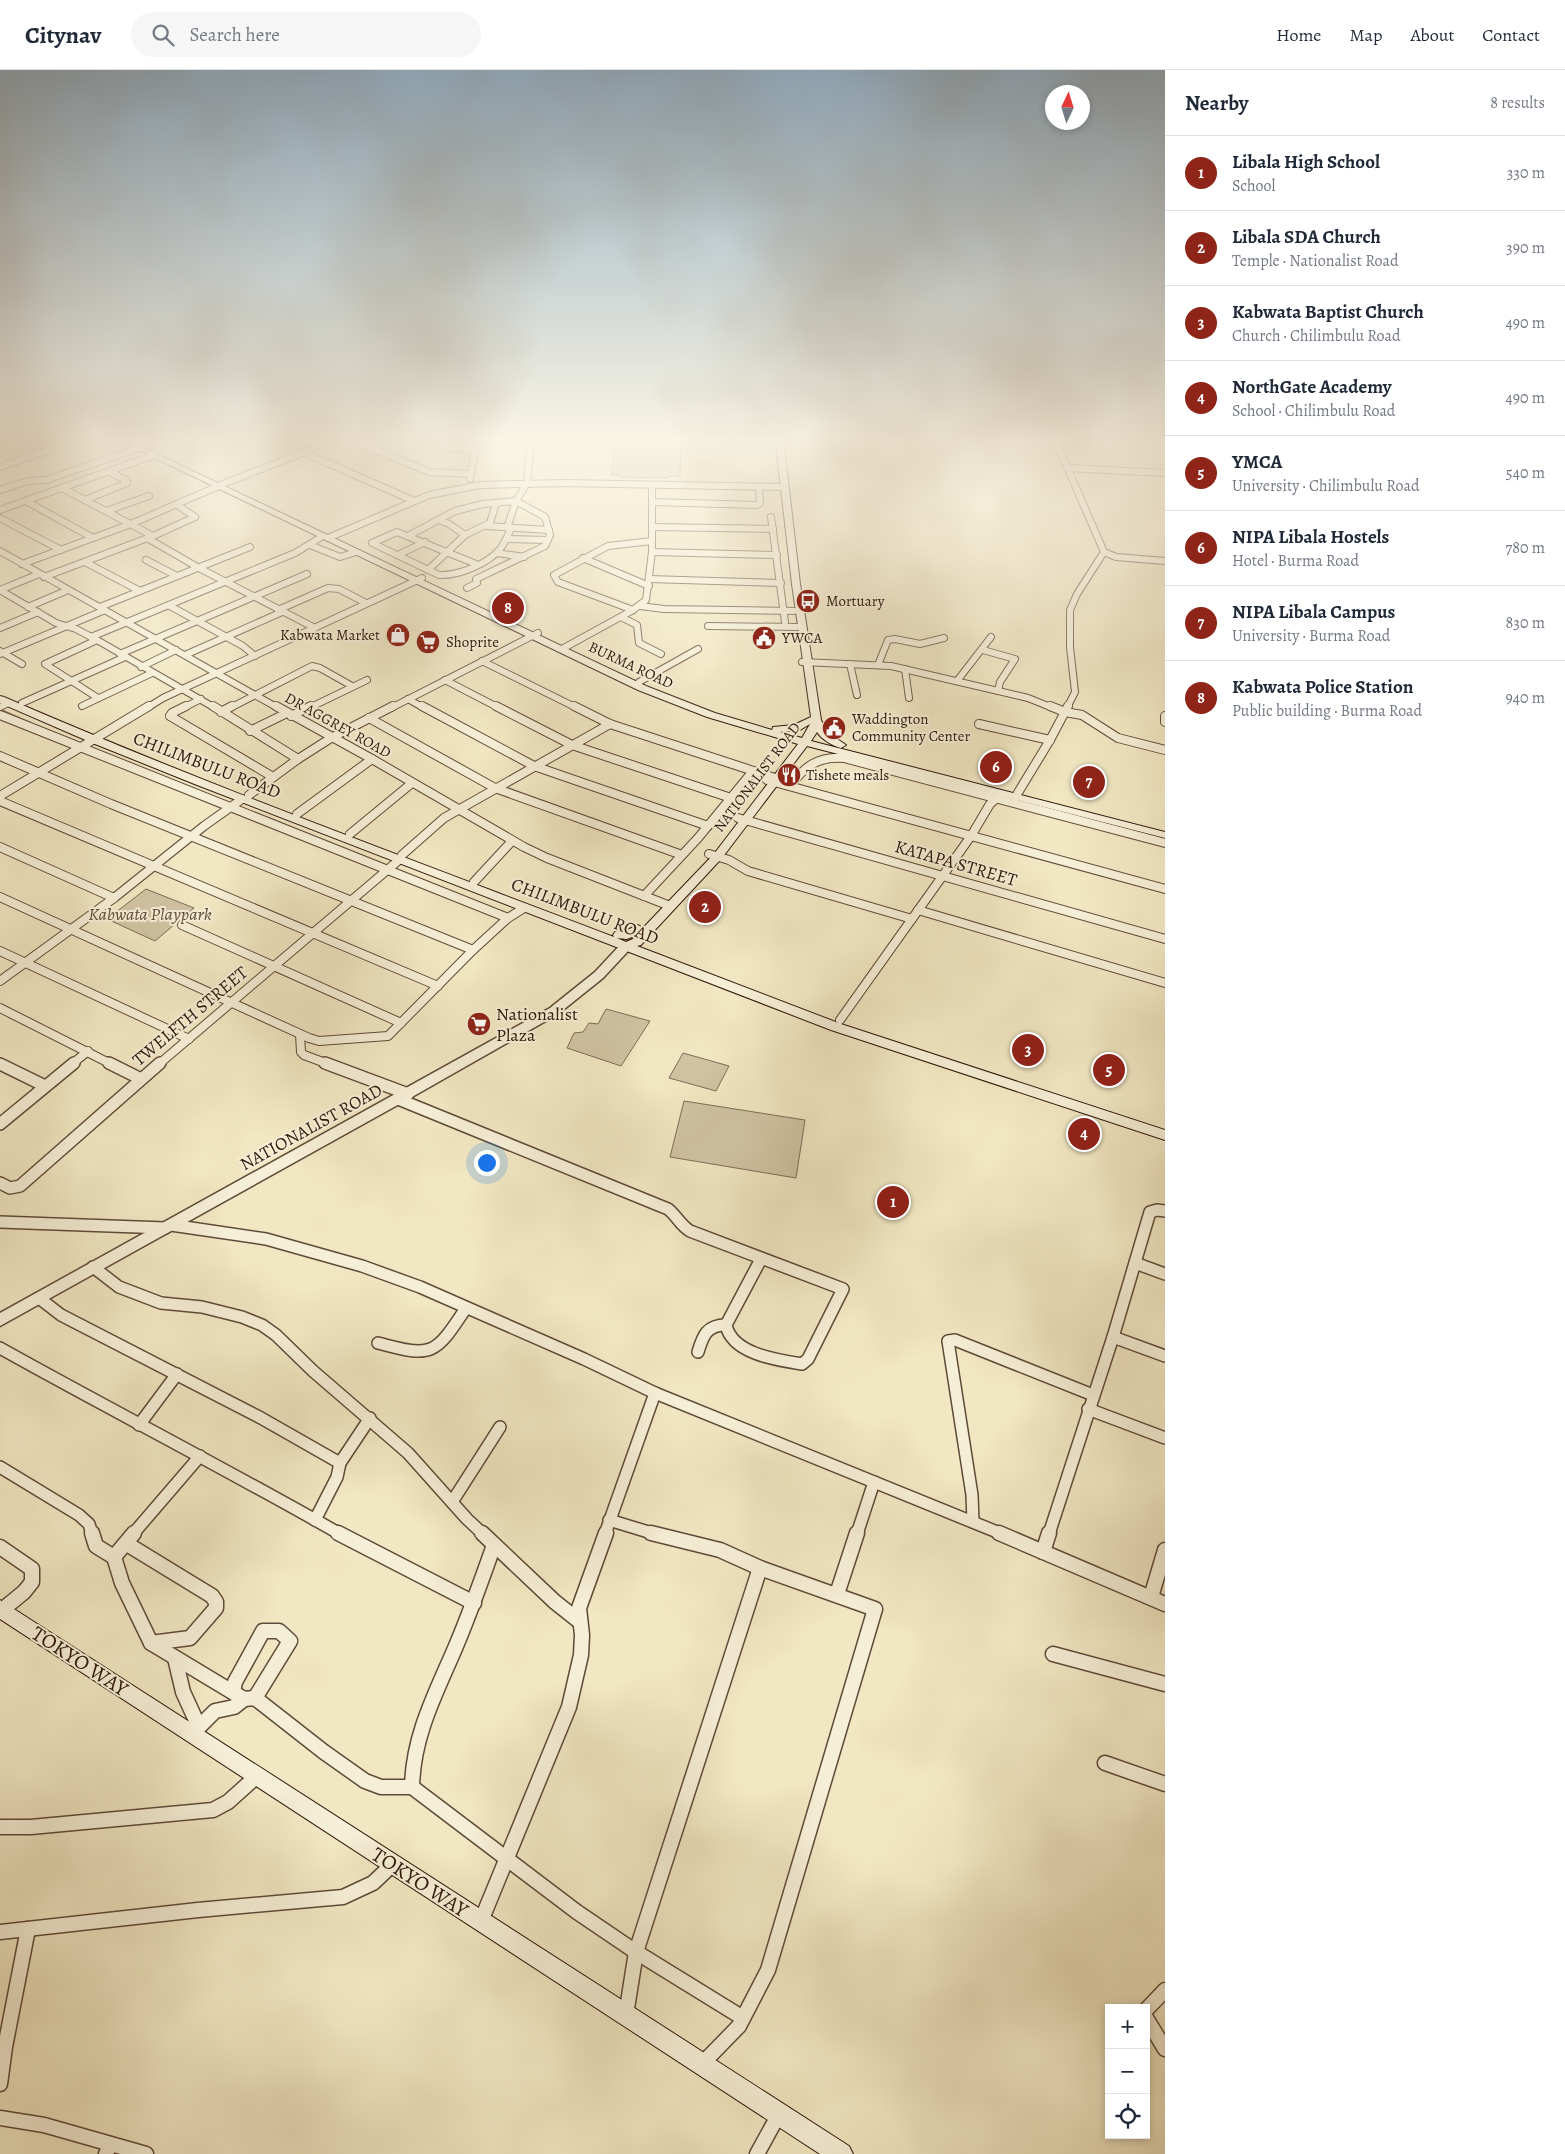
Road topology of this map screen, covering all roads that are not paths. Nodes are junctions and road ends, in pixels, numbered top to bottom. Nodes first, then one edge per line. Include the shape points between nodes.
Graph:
1 (30, 534) edge
2 (86, 534) edge
3 (103, 534) edge
4 (146, 534) edge
5 (156, 534) edge
6 (324, 534) edge
7 (332, 534) edge
8 (388, 534) edge
9 (401, 534) edge
10 (411, 534) edge
11 (464, 534) edge
12 (508, 534) edge
13 (549, 534) edge
14 (652, 534) edge
15 (774, 534) edge
16 (786, 534) edge
17 (788, 534) edge
18 (1096, 534) edge
19 (328, 536) junction
20 (408, 536) junction
21 (150, 537) junction
22 (93, 538) junction
23 (507, 539) junction
24 (548, 540) junction
25 (652, 541) junction
26 (425, 542) junction
27 (310, 545) junction
28 (250, 547) dead end
29 (60, 550) junction
30 (356, 552) junction
31 (447, 552) junction
32 (652, 552) junction
33 (1104, 552) junction
34 (497, 553) junction
35 (2, 554) edge
36 (398, 555) junction
37 (777, 555) junction
38 (524, 557) junction
39 (583, 558) junction
40 (146, 560) dead end
41 (1165, 560) edge
42 (85, 562) junction
43 (22, 564) junction
44 (476, 564) junction
45 (198, 568) junction
46 (307, 574) dead end
47 (42, 576) junction
48 (177, 576) junction
49 (422, 576) junction
50 (226, 582) junction
51 (649, 583) junction
52 (781, 583) junction
53 (467, 588) dead end
54 (0, 590) edge
55 (68, 590) junction
56 (140, 591) junction
57 (13, 597) junction
58 (254, 597) junction
59 (0, 602) edge
60 (366, 604) junction
61 (170, 606) junction
62 (640, 606) junction
63 (28, 607) junction
64 (103, 608) junction
65 (634, 610) junction
66 (280, 611) junction
67 (783, 611) junction
68 (38, 612) junction
69 (794, 612) junction
70 (621, 617) junction
71 (128, 622) junction
72 (198, 622) junction
73 (785, 622) dead end
74 (708, 626) dead end
75 (64, 627) junction
76 (797, 627) junction
77 (0, 628) edge
78 (315, 628) junction
79 (535, 634) junction
80 (226, 637) junction
81 (991, 637) dead end
82 (944, 638) dead end
83 (94, 639) junction
84 (153, 639) junction
85 (564, 648) junction
86 (698, 649) dead end
87 (176, 650) junction
88 (983, 650) junction
89 (1, 652) edge
90 (662, 654) dead end
91 (123, 655) junction
92 (185, 655) junction
93 (254, 656) junction
94 (482, 661) junction
95 (805, 662) junction
96 (22, 664) dead end
97 (850, 664) junction
98 (878, 665) junction
99 (141, 667) junction
100 (906, 669) junction
101 (152, 673) junction
102 (217, 673) junction
103 (367, 680) dead end
104 (445, 680) junction
105 (957, 681) junction
106 (70, 682) junction
107 (639, 682) junction
108 (352, 686) junction
109 (182, 689) junction
110 (998, 691) junction
111 (0, 693) edge
112 (858, 694) dead end
113 (255, 695) junction
114 (98, 698) junction
115 (909, 698) dead end
116 (201, 699) junction
117 (408, 699) junction
118 (3, 703) edge
119 (22, 703) junction
120 (82, 706) dead end
121 (221, 712) junction
122 (1065, 712) junction
123 (289, 714) junction
124 (0, 715) edge
125 (1165, 716) edge
126 (369, 718) junction
127 (812, 721) junction
128 (1165, 722) edge
129 (610, 724) junction
130 (979, 724) dead end
131 (250, 731) junction
132 (779, 732) junction
133 (331, 738) junction
134 (96, 739) junction
135 (1050, 740) junction
136 (799, 743) junction
137 (572, 745) junction
138 (841, 745) junction
139 (80, 749) junction
140 (1165, 750) edge
141 (0, 756) edge
142 (298, 759) junction
143 (372, 759) junction
144 (534, 766) junction
145 (753, 771) junction
146 (38, 774) junction
147 (273, 778) junction
148 (772, 779) junction
149 (412, 784) junction
150 (790, 786) junction
151 (495, 788) junction
152 (1017, 794) junction
153 (0, 796) edge
154 (1000, 796) junction
155 (246, 797) junction
156 (731, 798) junction
157 (0, 801) edge
158 (228, 808) junction
159 (459, 810) junction
160 (297, 814) junction
161 (742, 820) junction
162 (708, 826) junction
163 (1165, 830) edge
164 (350, 834) junction
165 (192, 835) junction
166 (1165, 835) edge
167 (970, 836) junction
168 (512, 841) junction
169 (1165, 842) edge
170 (0, 847) edge
171 (682, 855) junction
172 (713, 855) junction
173 (401, 857) junction
174 (156, 866) junction
175 (388, 870) junction
176 (943, 876) junction
177 (474, 882) junction
178 (1165, 889) edge
179 (644, 896) junction
180 (0, 897) edge
181 (114, 898) junction
182 (353, 901) junction
183 (666, 904) junction
184 (524, 908) junction
185 (918, 910) junction
186 (508, 918) junction
187 (912, 919) junction
188 (182, 925) dead end
189 (72, 929) junction
190 (644, 929) junction
191 (315, 932) junction
192 (1165, 939) edge
193 (629, 945) junction
194 (472, 950) junction
195 (0, 951) edge
196 (25, 963) junction
197 (276, 966) junction
198 (0, 981) edge
199 (1165, 983) edge
200 (438, 986) junction
201 (233, 1002) junction
202 (0, 1008) edge
203 (840, 1020) junction
204 (401, 1023) junction
205 (300, 1034) junction
206 (189, 1039) junction
207 (88, 1051) junction
208 (0, 1064) edge
209 (141, 1079) junction
210 (45, 1086) junction
211 (403, 1096) junction
212 (0, 1124) edge
213 (1165, 1128) edge
214 (1165, 1135) edge
215 (0, 1183) edge
216 (1165, 1211) edge
217 (3, 1225) edge
218 (168, 1226) junction
219 (761, 1258) junction
220 (1135, 1263) junction
221 (93, 1268) junction
222 (1165, 1274) edge
223 (39, 1298) junction
224 (466, 1308) junction
225 (0, 1320) edge
226 (726, 1325) junction
227 (1113, 1337) junction
228 (378, 1343) dead end
229 (0, 1348) edge
230 (698, 1352) dead end
231 (1165, 1356) edge
232 (177, 1374) junction
233 (654, 1393) junction
234 (1093, 1395) junction
235 (1088, 1409) junction
236 (370, 1418) junction
237 (139, 1425) junction
238 (500, 1427) dead end
239 (1165, 1438) edge
240 (200, 1456) junction
241 (340, 1463) junction
242 (0, 1467) edge
243 (874, 1482) junction
244 (452, 1502) junction
245 (315, 1520) junction
246 (609, 1520) junction
247 (973, 1522) junction
248 (127, 1544) junction
249 (494, 1545) junction
250 (0, 1547) edge
251 (1165, 1550) edge
252 (1043, 1552) junction
253 (114, 1557) junction
254 (760, 1568) junction
255 (1162, 1574) edge
256 (837, 1594) junction
257 (1151, 1598) junction
258 (474, 1603) junction
259 (1165, 1604) edge
260 (1, 1610) edge
261 (579, 1621) junction
262 (151, 1643) junction
263 (1053, 1654) dead end
264 (175, 1658) junction
265 (1165, 1684) edge
266 (244, 1696) junction
267 (195, 1730) junction
268 (1105, 1763) dead end
269 (257, 1776) junction
270 (1165, 1784) edge
271 (412, 1787) junction
272 (0, 1827) edge
273 (506, 1859) junction
274 (393, 1864) junction
275 (481, 1921) junction
276 (28, 1929) junction
277 (0, 1932) edge
278 (636, 1952) junction
279 (1165, 1990) edge
280 (1150, 2006) edge
281 (626, 2015) junction
282 (743, 2018) junction
283 (1150, 2025) edge
284 (1165, 2049) edge
285 (702, 2064) junction
286 (0, 2084) edge
287 (778, 2114) junction
288 (0, 2118) edge
289 (108, 2149) edge
290 (146, 2154) edge
291 (757, 2154) edge
292 (841, 2154) edge

1 - 29 street
2 - 22 street
3 - 22 street
4 - 21 street
5 - 21 street
6 - 19 main road, BURMA ROAD
7 - 19 street
8 - 36 street via 372,542
9 - 20 street
10 - 20 street
11 - 31 street
12 - 23 street
13 - 24 street
14 - 25 street
15 - 37 street
16 - 69 main road, NATIONALIST ROAD
17 - 95 main road, NATIONALIST ROAD
18 - 33 street
19 - 27 street
19 - 30 main road, BURMA ROAD
19 - 49 main road, BURMA ROAD
20 - 26 street
21 - 42 street
21 - 45 street
22 - 29 street
23 - 24 street
23 - 34 street
24 - 38 street via 545,546
25 - 32 street
25 - 39 street via 616,544
26 - 31 street
26 - 36 street
27 - 30 street via 340,557
27 - 50 street
28 - 45 street
29 - 43 street
30 - 49 main road, BURMA ROAD
31 - 44 street
31 - 49 street
32 - 37 street
32 - 51 street
33 - 41 street via 1116,557
33 - 122 street via 1070,610 1075,692
34 - 38 street
34 - 44 street
35 - 43 street, DR AGGREY ROAD
36 - 49 street
37 - 52 street
38 - 53 street via 476,579 477,583
39 - 51 street
39 - 65 street via 554,578
40 - 48 street
42 - 47 street
42 - 56 street
43 - 47 street, DR AGGREY ROAD
44 - 49 street via 446,576
45 - 48 street
45 - 50 street
46 - 58 street
47 - 54 street
47 - 55 street, DR AGGREY ROAD
48 - 56 street
49 - 60 street
49 - 79 main road, BURMA ROAD
50 - 58 street
50 - 61 street
51 - 52 street
51 - 62 street via 646,600
52 - 67 street
54 - 57 street
55 - 63 street
55 - 64 street, DR AGGREY ROAD
56 - 64 street
57 - 59 street
57 - 63 street
58 - 66 street
58 - 72 street
60 - 66 street via 339,589 328,588
60 - 78 street
61 - 71 street
61 - 72 street
62 - 65 street
62 - 67 street
63 - 68 street
64 - 71 street, DR AGGREY ROAD
64 - 75 street
65 - 70 street
66 - 78 street
66 - 80 street
67 - 69 street
67 - 73 street
68 - 75 street
68 - 77 street
69 - 76 main road, NATIONALIST ROAD
70 - 85 street
70 - 90 street via 637,625 639,643
71 - 83 street
71 - 84 street, DR AGGREY ROAD
72 - 80 street
72 - 84 street
74 - 76 street
75 - 83 street via 76,629
75 - 89 street
76 - 95 main road, NATIONALIST ROAD
78 - 93 street
79 - 85 main road, BURMA ROAD
79 - 94 street
80 - 92 street
80 - 93 street
81 - 88 street
82 - 98 street via 920,644 888,640
83 - 91 street
83 - 106 street via 45,664
84 - 87 street, DR AGGREY ROAD
84 - 91 street
85 - 107 main road, BURMA ROAD
85 - 132 main road, BURMA ROAD via 642,688 690,708
86 - 107 street
87 - 92 street, DR AGGREY ROAD
87 - 99 street
88 - 105 street
88 - 110 street via 1015,659
89 - 96 street
91 - 99 street
91 - 106 street
92 - 102 street, DR AGGREY ROAD
93 - 102 street
94 - 104 street
94 - 129 street
95 - 97 street
95 - 127 main road, NATIONALIST ROAD via 808,711
97 - 98 street
97 - 112 street
98 - 100 street
99 - 101 street
100 - 105 street
100 - 115 street
101 - 109 street
101 - 114 street
102 - 109 street
102 - 113 street, DR AGGREY ROAD
103 - 108 street
104 - 117 street
104 - 137 street
105 - 110 street
106 - 114 street
106 - 119 street
107 - 132 main road, BURMA ROAD via 684,701
108 - 113 street via 312,666
108 - 123 street
109 - 116 street
109 - 134 street
110 - 122 street via 1032,699
111 - 119 main road, CHILIMBULU ROAD
113 - 121 street
113 - 123 street, DR AGGREY ROAD
114 - 120 street
116 - 121 street
116 - 147 street via 170,716
117 - 126 street
117 - 144 street
118 - 134 main road, CHILIMBULU ROAD
119 - 134 main road, CHILIMBULU ROAD
121 - 131 street
122 - 135 street
122 - 140 street via 1082,714 1118,738
123 - 131 street
123 - 133 street, DR AGGREY ROAD
124 - 139 street
125 - 128 street
126 - 133 street
126 - 151 street
127 - 132 main road
127 - 136 main road, NATIONALIST ROAD via 814,729
127 - 138 main road via 823,734
129 - 137 street, TWELFTH STREET
129 - 145 street
130 - 135 street
131 - 142 street
132 - 136 main road, BURMA ROAD
132 - 136 main road via 789,742
133 - 142 street
133 - 143 street, DR AGGREY ROAD
134 - 139 street
134 - 155 main road, CHILIMBULU ROAD
135 - 152 street
136 - 138 main road, BURMA ROAD
136 - 148 main road, NATIONALIST ROAD
136 - 154 main road, BURMA ROAD
137 - 144 street, TWELFTH STREET
137 - 156 street
138 - 152 main road, BURMA ROAD
139 - 146 street
139 - 158 street
141 - 146 street
142 - 147 street
143 - 149 street, DR AGGREY ROAD
143 - 160 street
144 - 151 street, TWELFTH STREET
144 - 162 street
145 - 148 street
145 - 156 street
146 - 153 street
146 - 165 street
147 - 155 street
148 - 150 street
148 - 161 main road, NATIONALIST ROAD
149 - 159 street, DR AGGREY ROAD
149 - 164 street
150 - 154 street via 810,763 837,757
150 - 167 street
151 - 159 street, TWELFTH STREET
151 - 171 street
152 - 154 main road, BURMA ROAD
152 - 163 main road, BURMA ROAD
152 - 166 main road, BURMA ROAD
154 - 167 street via 990,804
154 - 169 street
155 - 158 street
155 - 160 main road, CHILIMBULU ROAD
155 - 173 main road, CHILIMBULU ROAD
156 - 162 street
157 - 174 street
158 - 165 street
158 - 175 street
159 - 168 street, DR AGGREY ROAD
159 - 173 street, TWELFTH STREET via 444,818
160 - 164 main road, CHILIMBULU ROAD
161 - 172 main road, NATIONALIST ROAD
161 - 176 street, KATAPA STREET
162 - 171 street
164 - 173 main road, CHILIMBULU ROAD
165 - 174 street
165 - 182 street
167 - 176 street
167 - 178 street
168 - 177 street
168 - 179 street, DR AGGREY ROAD
170 - 181 street
171 - 179 street
172 - 183 main road, NATIONALIST ROAD
172 - 187 street via 744,870
173 - 175 street, TWELFTH STREET
173 - 177 main road, CHILIMBULU ROAD
173 - 184 main road, CHILIMBULU ROAD
174 - 181 street
174 - 191 street
175 - 182 street, TWELFTH STREET
175 - 186 street
176 - 185 street
176 - 192 street, KATAPA STREET
177 - 193 main road, CHILIMBULU ROAD
179 - 183 street, DR AGGREY ROAD
180 - 189 street
181 - 189 street
182 - 191 street, TWELFTH STREET
182 - 194 street
183 - 190 main road, NATIONALIST ROAD
184 - 186 street
184 - 193 main road, CHILIMBULU ROAD
185 - 187 street
185 - 199 street
186 - 194 street
187 - 203 street
188 - 197 street
189 - 196 street
189 - 201 street
190 - 193 main road via 627,935
190 - 193 main road via 646,940
191 - 197 street, TWELFTH STREET
191 - 200 street
193 - 203 main road, CHILIMBULU ROAD
193 - 211 street, NATIONALIST ROAD via 599,975 554,1011
193 - 214 main road, CHILIMBULU ROAD via 836,1027
194 - 200 street
195 - 196 street
196 - 198 street
196 - 206 street
197 - 201 street, TWELFTH STREET
197 - 204 street
200 - 204 street
201 - 205 street
201 - 206 street, TWELFTH STREET
202 - 207 street
203 - 213 main road, CHILIMBULU ROAD
204 - 205 street via 388,1036 382,1037 319,1041
205 - 211 street via 304,1055
206 - 209 street, TWELFTH STREET
207 - 209 street
207 - 210 street
208 - 210 street
209 - 215 street, TWELFTH STREET via 20,1186 10,1188
210 - 212 street
211 - 218 street, NATIONALIST ROAD
211 - 219 street via 668,1208 690,1231
216 - 220 street via 1150,1212
217 - 218 street
218 - 221 street, NATIONALIST ROAD
218 - 224 street via 266,1239 362,1266
219 - 226 street
219 - 226 street via 843,1289 818,1342 806,1362 794,1363 736,1344 727,1333
220 - 222 street
220 - 227 street
221 - 223 street, NATIONALIST ROAD
221 - 236 street via 119,1287 161,1303 220,1311 262,1325
223 - 225 street, NATIONALIST ROAD
223 - 232 street via 69,1319
224 - 228 street via 442,1341 424,1352
224 - 233 street
226 - 230 street via 709,1327
227 - 231 street
227 - 234 street
229 - 237 street
232 - 237 street
232 - 241 street
233 - 243 street
233 - 246 street
234 - 235 street
234 - 247 street via 955,1340 948,1341 972,1495
235 - 239 street
235 - 252 street
236 - 241 street
236 - 244 street via 408,1453
237 - 240 street
238 - 244 street
240 - 245 street
240 - 248 street
241 - 245 street via 337,1477
242 - 253 street via 79,1515 89,1524 96,1546
243 - 247 street
243 - 256 street
244 - 249 street
245 - 258 street
246 - 254 street via 720,1550
246 - 261 street via 579,1608
247 - 252 street
248 - 253 street
248 - 262 street via 212,1596 216,1602 211,1615 190,1638
249 - 258 street
249 - 261 street
250 - 260 street via 32,1569 32,1582
251 - 255 street
252 - 257 street
253 - 262 street via 122,1583
254 - 256 street
254 - 278 street
255 - 257 street
256 - 282 street via 875,1609 776,1946 768,1970
257 - 259 street
258 - 271 street via 422,1721 413,1750
260 - 267 main road, TOKYO WAY
261 - 273 street via 581,1655 569,1707
262 - 264 street
263 - 265 street
264 - 266 street
264 - 267 street
266 - 267 street via 234,1707 215,1711
266 - 271 street via 365,1781 381,1787
267 - 269 main road, TOKYO WAY
268 - 270 street
269 - 272 street via 228,1802 213,1810
269 - 274 main road, TOKYO WAY
271 - 273 street
273 - 275 street
273 - 278 street
274 - 275 main road, TOKYO WAY
274 - 276 street via 373,1883 344,1897
275 - 281 main road, TOKYO WAY
276 - 277 street
276 - 286 street
278 - 281 street
278 - 282 street
279 - 280 street
281 - 285 main road, TOKYO WAY
282 - 285 street via 731,2036
283 - 284 street
285 - 287 main road, TOKYO WAY
287 - 291 street
287 - 292 main road, TOKYO WAY
288 - 289 street via 44,2125
289 - 290 street

